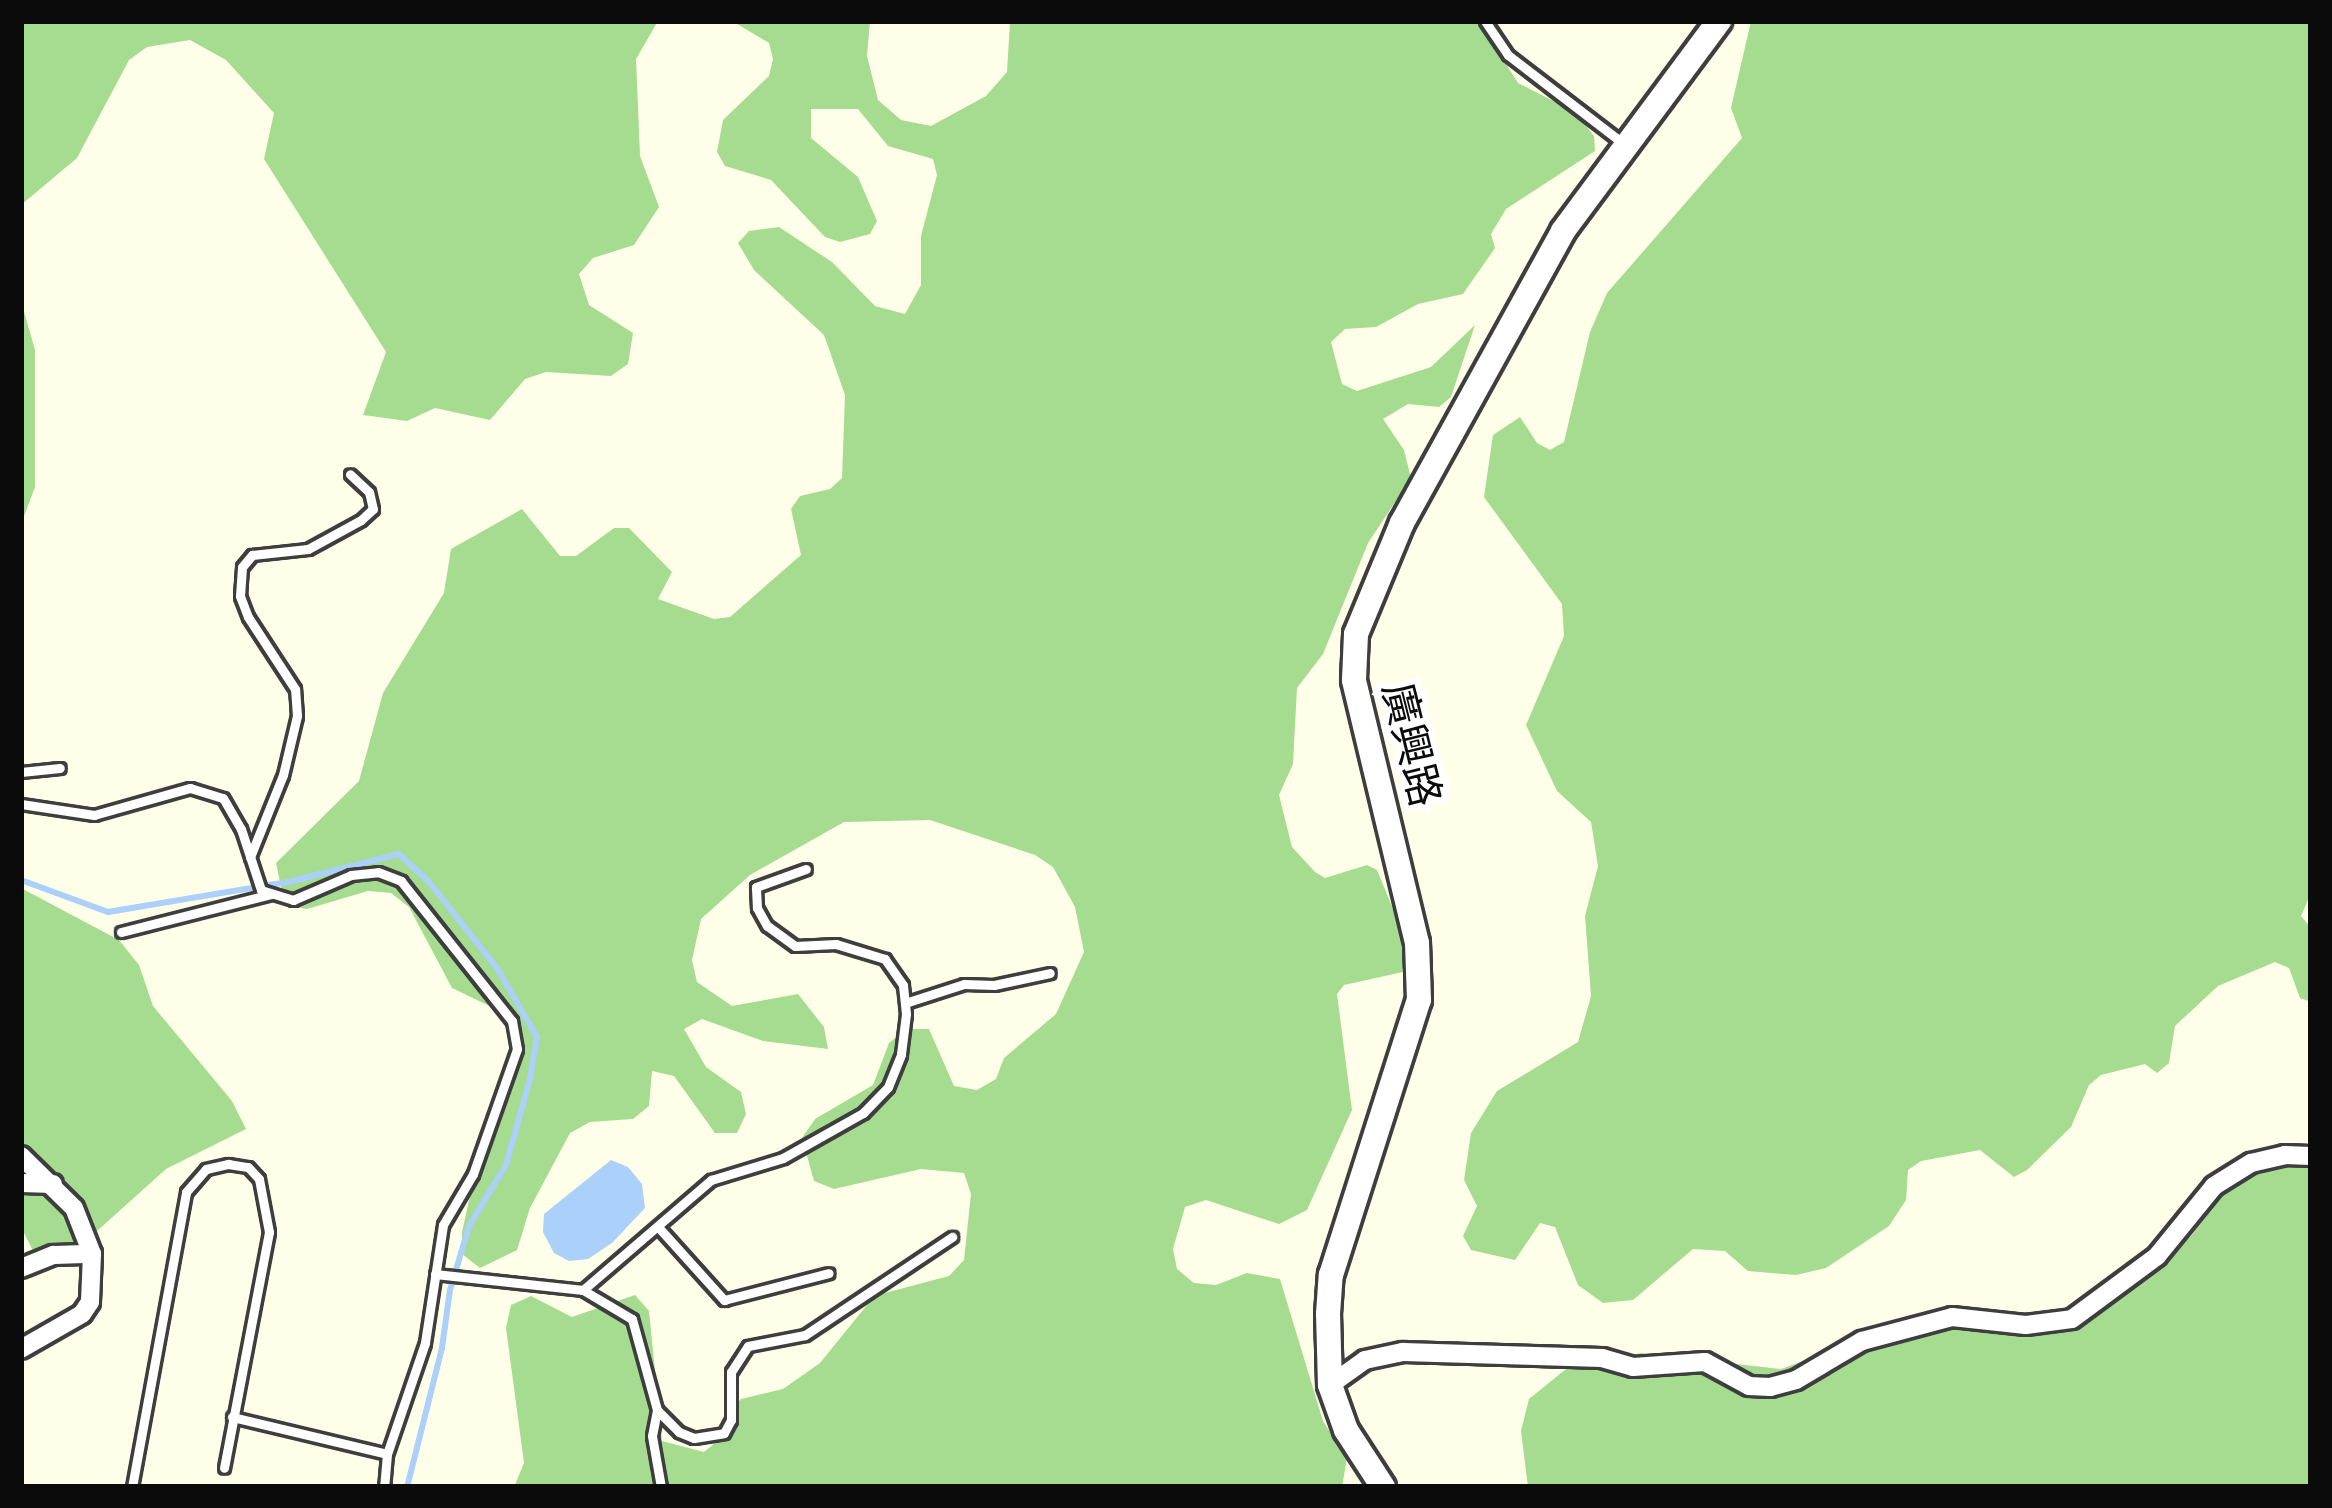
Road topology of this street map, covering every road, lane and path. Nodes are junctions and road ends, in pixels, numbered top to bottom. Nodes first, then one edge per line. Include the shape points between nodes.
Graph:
1 (1485, 21) edge
2 (1719, 21) edge
3 (1624, 144) junction
4 (350, 474) dead end
5 (60, 767) dead end
6 (21, 772) edge
7 (21, 804) edge
8 (250, 856) junction
9 (806, 869) dead end
10 (266, 892) junction
11 (121, 932) dead end
12 (1050, 974) dead end
13 (905, 1004) junction
14 (21, 1156) edge
15 (2311, 1156) edge
16 (21, 1183) edge
17 (52, 1184) junction
18 (660, 1229) junction
19 (952, 1238) dead end
20 (92, 1253) junction
21 (21, 1268) edge
22 (829, 1273) dead end
23 (438, 1274) junction
24 (583, 1291) junction
25 (21, 1349) edge
26 (1330, 1385) junction
27 (658, 1410) junction
28 (232, 1417) junction
29 (387, 1454) junction
30 (224, 1468) dead end
31 (132, 1487) edge
32 (384, 1487) edge
33 (661, 1487) edge
34 (1383, 1487) edge

1 - 3 lane via 1532,77
2 - 3 street, 廣興路
3 - 26 street, 廣興路 via 1563,231 1457,422 1356,634 1354,680 1413,920 1418,1000 1331,1275
4 - 8 lane via 373,508 361,520 308,549 252,555 242,568 240,596 296,689 297,716
5 - 6 lane
7 - 8 lane via 94,815 190,788 223,798
8 - 10 lane
9 - 13 lane via 756,887 767,926 795,946 836,944 885,958
10 - 11 lane
10 - 23 lane via 293,899 364,873 401,881 512,1022 517,1049 473,1174 443,1225
12 - 13 lane via 964,984
13 - 18 lane via 901,1054 888,1087 862,1113 783,1157 711,1180
14 - 17 street
15 - 26 street via 2251,1163 2214,1186 2157,1256 2072,1318 2026,1325 1952,1317 1862,1341 1770,1387 1749,1386 1705,1363 1633,1367 1602,1358 1403,1352 1365,1360
16 - 17 street
17 - 20 street via 74,1208
18 - 22 lane via 724,1300
18 - 24 lane
19 - 27 lane via 805,1335 748,1346 731,1372 724,1433 694,1438
20 - 21 street
20 - 25 street via 82,1314
23 - 24 lane
23 - 29 lane via 425,1343
24 - 27 lane via 632,1319
26 - 34 street, 廣興路 via 1346,1430
27 - 33 lane via 652,1436
28 - 29 lane
28 - 30 lane
28 - 31 lane via 269,1232 259,1179 229,1164 206,1169 186,1192
29 - 32 lane

